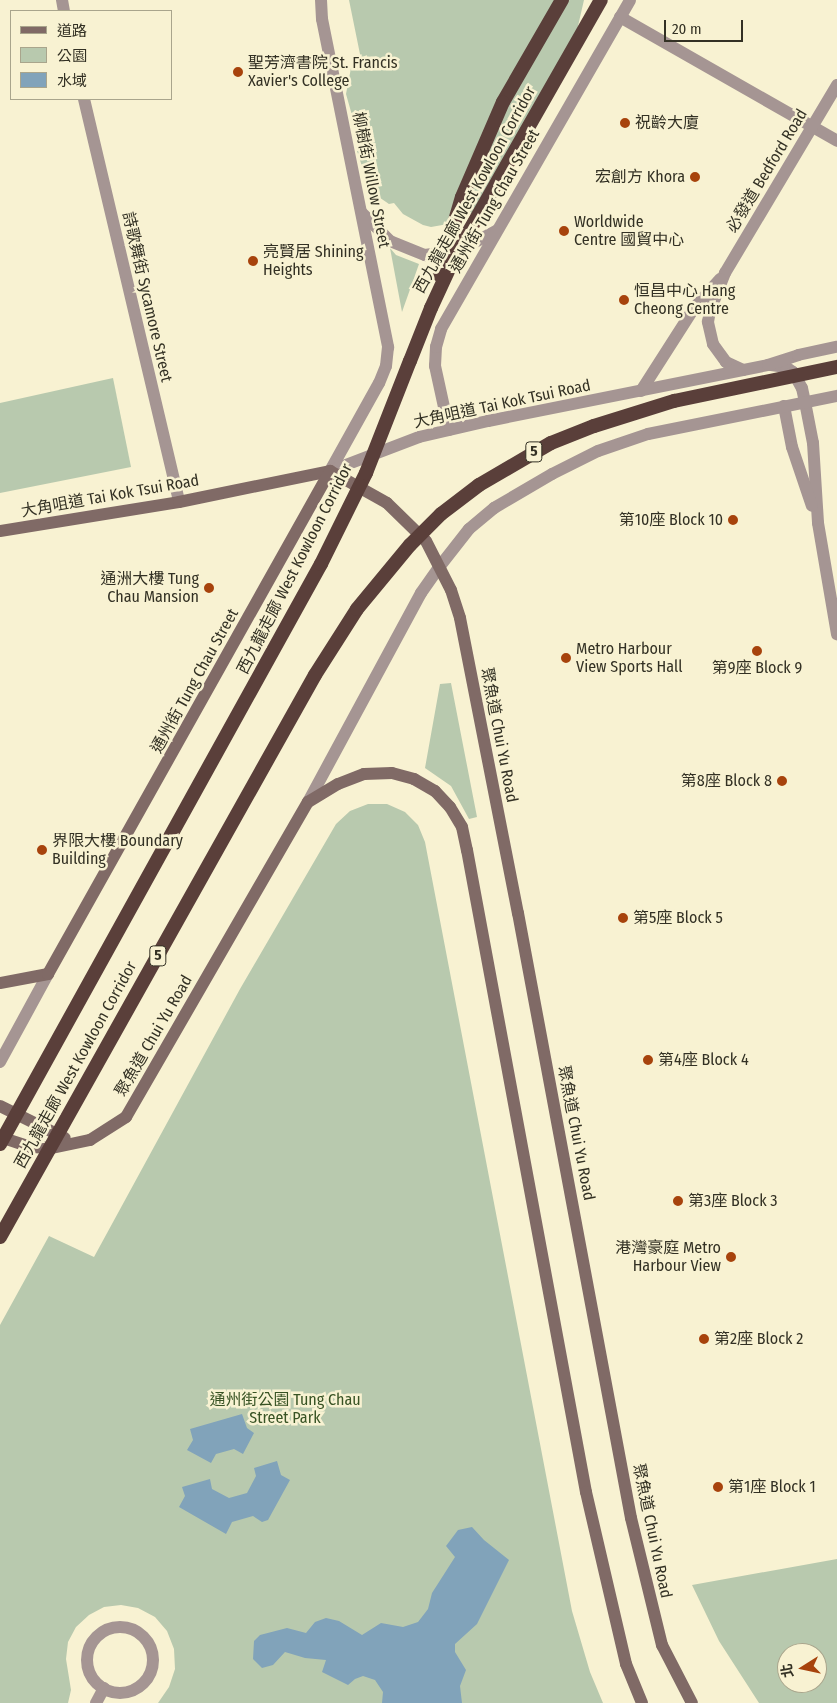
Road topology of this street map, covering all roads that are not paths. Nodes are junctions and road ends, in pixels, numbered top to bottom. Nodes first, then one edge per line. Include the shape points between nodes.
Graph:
1 (321, 0) edge
2 (562, 0) edge
3 (601, 0) edge
4 (630, 0) edge
5 (620, 16) junction
6 (837, 85) edge
7 (84, 100) edge
8 (813, 127) junction
9 (837, 141) edge
10 (362, 213) junction
11 (496, 231) junction
12 (725, 273) junction
13 (380, 306) joint
14 (431, 308) junction
15 (837, 347) edge
16 (768, 365) junction
17 (837, 367) edge
18 (743, 370) junction
19 (641, 391) junction
20 (837, 396) edge
21 (805, 402) junction
22 (784, 406) junction
23 (449, 430) junction
24 (330, 471) junction
25 (179, 502) junction
26 (818, 523) junction
27 (0, 531) edge
28 (440, 566) junction
29 (834, 596) edge
30 (837, 634) edge
31 (308, 802) junction
32 (48, 974) junction
33 (0, 983) edge
34 (0, 1062) edge
35 (0, 1106) edge
36 (0, 1137) edge
37 (0, 1144) edge
38 (76, 1144) junction
39 (0, 1237) edge
40 (104, 1688) junction
41 (96, 1703) edge
42 (642, 1703) edge
43 (692, 1703) edge

1 - 10 street, 柳樹街 Willow Street via 322,19
2 - 14 highway, bridge via 503,102 481,149 462,197
3 - 14 highway, 西九龍走廊 West Kowloon Corridor, bridge via 456,254
4 - 5 street, 通州街 Tung Chau Street
5 - 8 street
5 - 11 street, 通州街 Tung Chau Street
6 - 8 street, 必發道 Bedford Road
7 - 25 street, 詩歌舞街 Sycamore Street
8 - 9 street
8 - 12 street, 必發道 Bedford Road
10 - 11 street via 390,241 425,255 460,250
10 - 13 street, 柳樹街 Willow Street
11 - 23 street, 通州街 Tung Chau Street via 449,313 436,347 435,366
12 - 18 street, 必發道 Bedford Road via 710,311 709,334 718,354 730,365
12 - 19 street, 必發道 Bedford Road via 694,308
13 - 24 street, 通州街 Tung Chau Street via 388,347 386,366
14 - 37 highway, 西九龍走廊 West Kowloon Corridor, bridge via 366,472 321,564
15 - 16 street, 大角咀道 Tai Kok Tsui Road
16 - 18 street, 大角咀道 Tai Kok Tsui Road
16 - 21 street via 786,367 793,372
17 - 39 highway, 西九龍走廊 West Kowloon Corridor / 5, bridge via 718,390 633,412 551,443 479,485 441,514 410,545 357,609 315,675
18 - 19 street, 大角咀道 Tai Kok Tsui Road
19 - 23 street, 大角咀道 Tai Kok Tsui Road
20 - 21 street
21 - 22 street
21 - 26 street via 814,443
22 - 26 street via 792,448
22 - 28 street via 648,434 598,452 494,508 469,529
23 - 24 street, 大角咀道 Tai Kok Tsui Road via 419,437
24 - 25 main road, 大角咀道 Tai Kok Tsui Road
24 - 28 main road, 聚魚道 Chui Yu Road via 394,509 426,542
24 - 32 main road, 通州街 Tung Chau Street
25 - 27 main road, 大角咀道 Tai Kok Tsui Road
26 - 29 street
28 - 31 street, 聚魚道 Chui Yu Road via 421,593
28 - 43 main road, 聚魚道 Chui Yu Road via 460,618 631,1518 662,1645
29 - 30 street
31 - 38 main road, 聚魚道 Chui Yu Road via 126,1117 90,1140
31 - 42 main road, 聚魚道 Chui Yu Road via 338,784 364,774 392,773 414,779 435,790 462,827 586,1492 624,1658
32 - 33 main road
32 - 34 street, 通州街 Tung Chau Street
35 - 38 main road
36 - 38 main road, 聚魚道 Chui Yu Road via 32,1147
40 - 40 street via 90,1673 88,1651 93,1641 110,1628 131,1628 148,1642 152,1652 150,1673 144,1682 130,1690 115,1692
40 - 41 street

